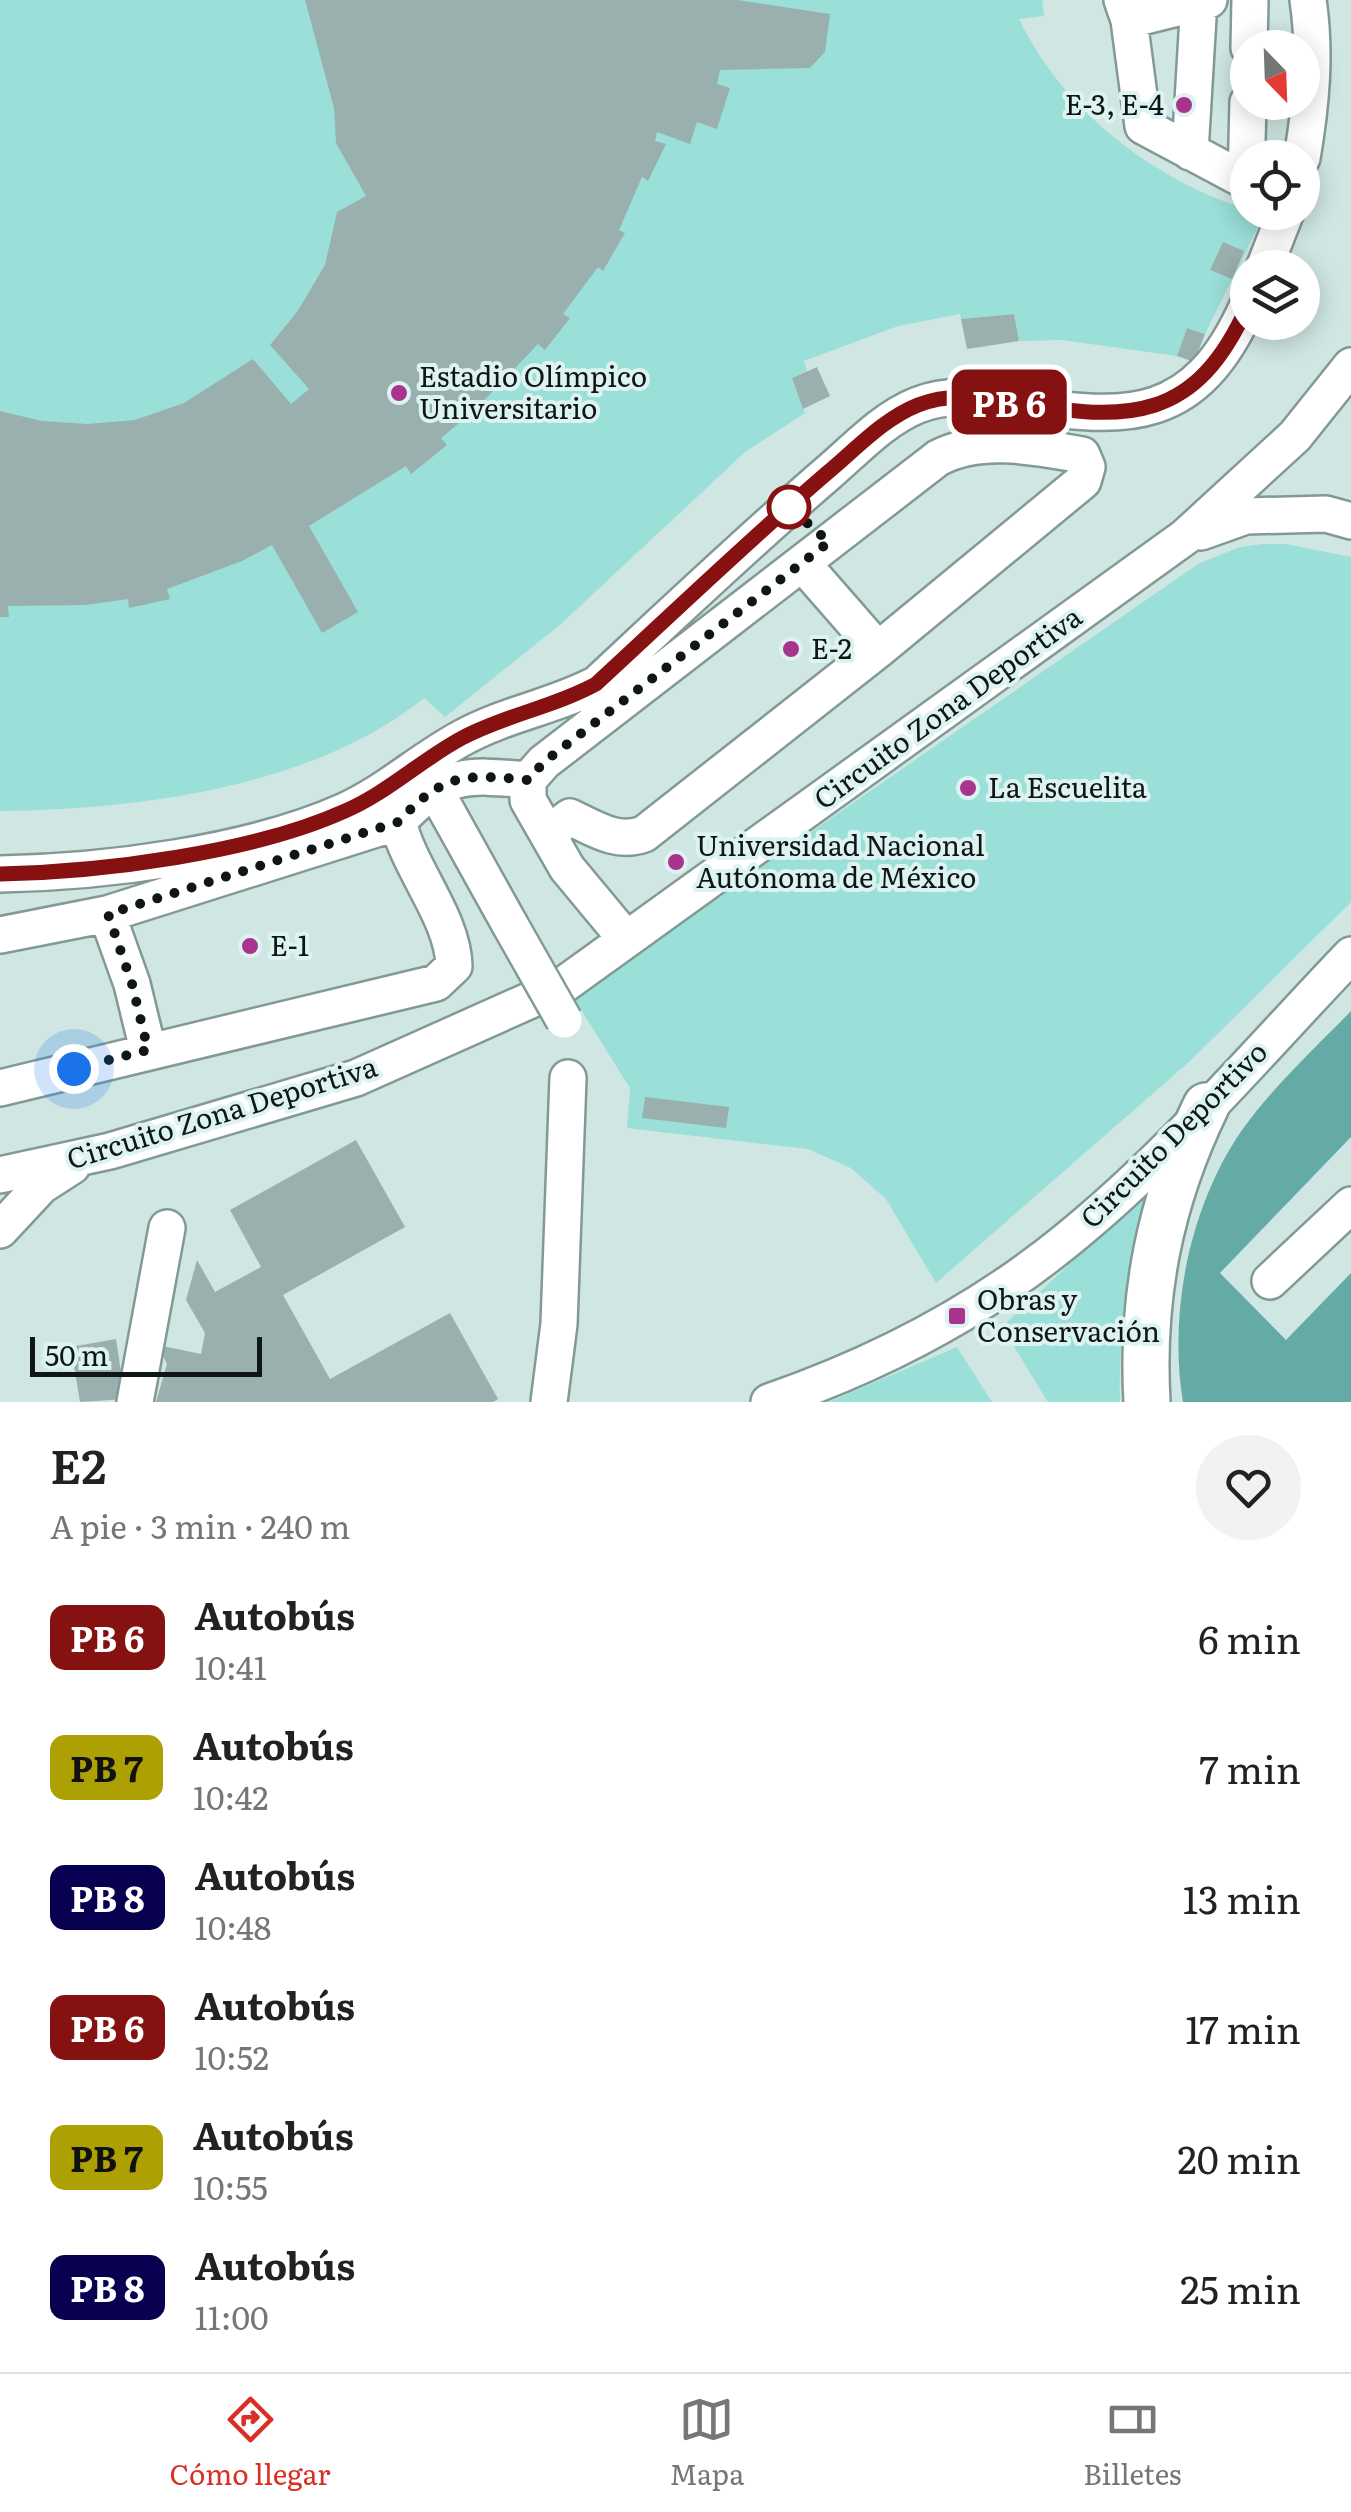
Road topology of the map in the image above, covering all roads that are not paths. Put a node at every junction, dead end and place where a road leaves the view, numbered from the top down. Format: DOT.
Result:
graph roads {
  1 [pos="1250,0"];
  2 [pos="1308,0"];
  3 [pos="1203,1"];
  4 [pos="1125,10"];
  5 [pos="1249,30"];
  6 [pos="1248,120"];
  7 [pos="1305,140"];
  8 [pos="1190,152"];
  9 [pos="1230,336"];
  10 [pos="1351,366"];
  11 [pos="1351,521"];
  12 [pos="1185,537"];
  13 [pos="802,562"];
  14 [pos="878,650"];
  15 [pos="528,780"];
  16 [pos="435,790"];
  17 [pos="398,822"];
  18 [pos="548,833"];
  19 [pos="0,874"];
  20 [pos="108,914"];
  21 [pos="0,935"];
  22 [pos="626,939"];
  23 [pos="1351,956"];
  24 [pos="564,1020"];
  25 [pos="148,1050"];
  26 [pos="568,1078"];
  27 [pos="0,1088"];
  28 [pos="1206,1106"];
  29 [pos="110,1150"];
  30 [pos="0,1175"];
  31 [pos="1351,1205"];
  32 [pos="167,1228"];
  33 [pos="0,1230"];
  34 [pos="1270,1281"];
  35 [pos="135,1402"];
  36 [pos="549,1402"];
  37 [pos="769,1402"];
  38 [pos="1146,1402"];
  1 -- 5 [label="street"];
  2 -- 7 [label="street"];
  3 -- 4 [label="street"];
  3 -- 8 [label="street"];
  4 -- 8 [label="street"];
  6 -- 8 [label="street"];
  9 -- 19 [label="street"];
  10 -- 12 [label="street, Circuito Zona Deportiva"];
  11 -- 12 [label="street"];
  12 -- 22 [label="street, Circuito Zona Deportiva"];
  13 -- 14 [label="street"];
  13 -- 14 [label="street"];
  13 -- 15 [label="street"];
  14 -- 18 [label="street"];
  15 -- 16 [label="street"];
  15 -- 18 [label="street"];
  16 -- 17 [label="street"];
  16 -- 24 [label="street, bridge"];
  17 -- 20 [label="street"];
  17 -- 25 [label="street"];
  18 -- 22 [label="street"];
  20 -- 21 [label="street"];
  20 -- 25 [label="street"];
  22 -- 29 [label="street, Circuito Zona Deportiva"];
  23 -- 28 [label="street, Circuito Deportivo"];
  25 -- 27 [label="street"];
  26 -- 36 [label="street"];
  28 -- 37 [label="street, Circuito Deportivo"];
  28 -- 38 [label="main road"];
  29 -- 30 [label="street, Circuito Zona Deportiva"];
  29 -- 33 [label="street"];
  31 -- 34 [label="street"];
  32 -- 35 [label="street"];
}
